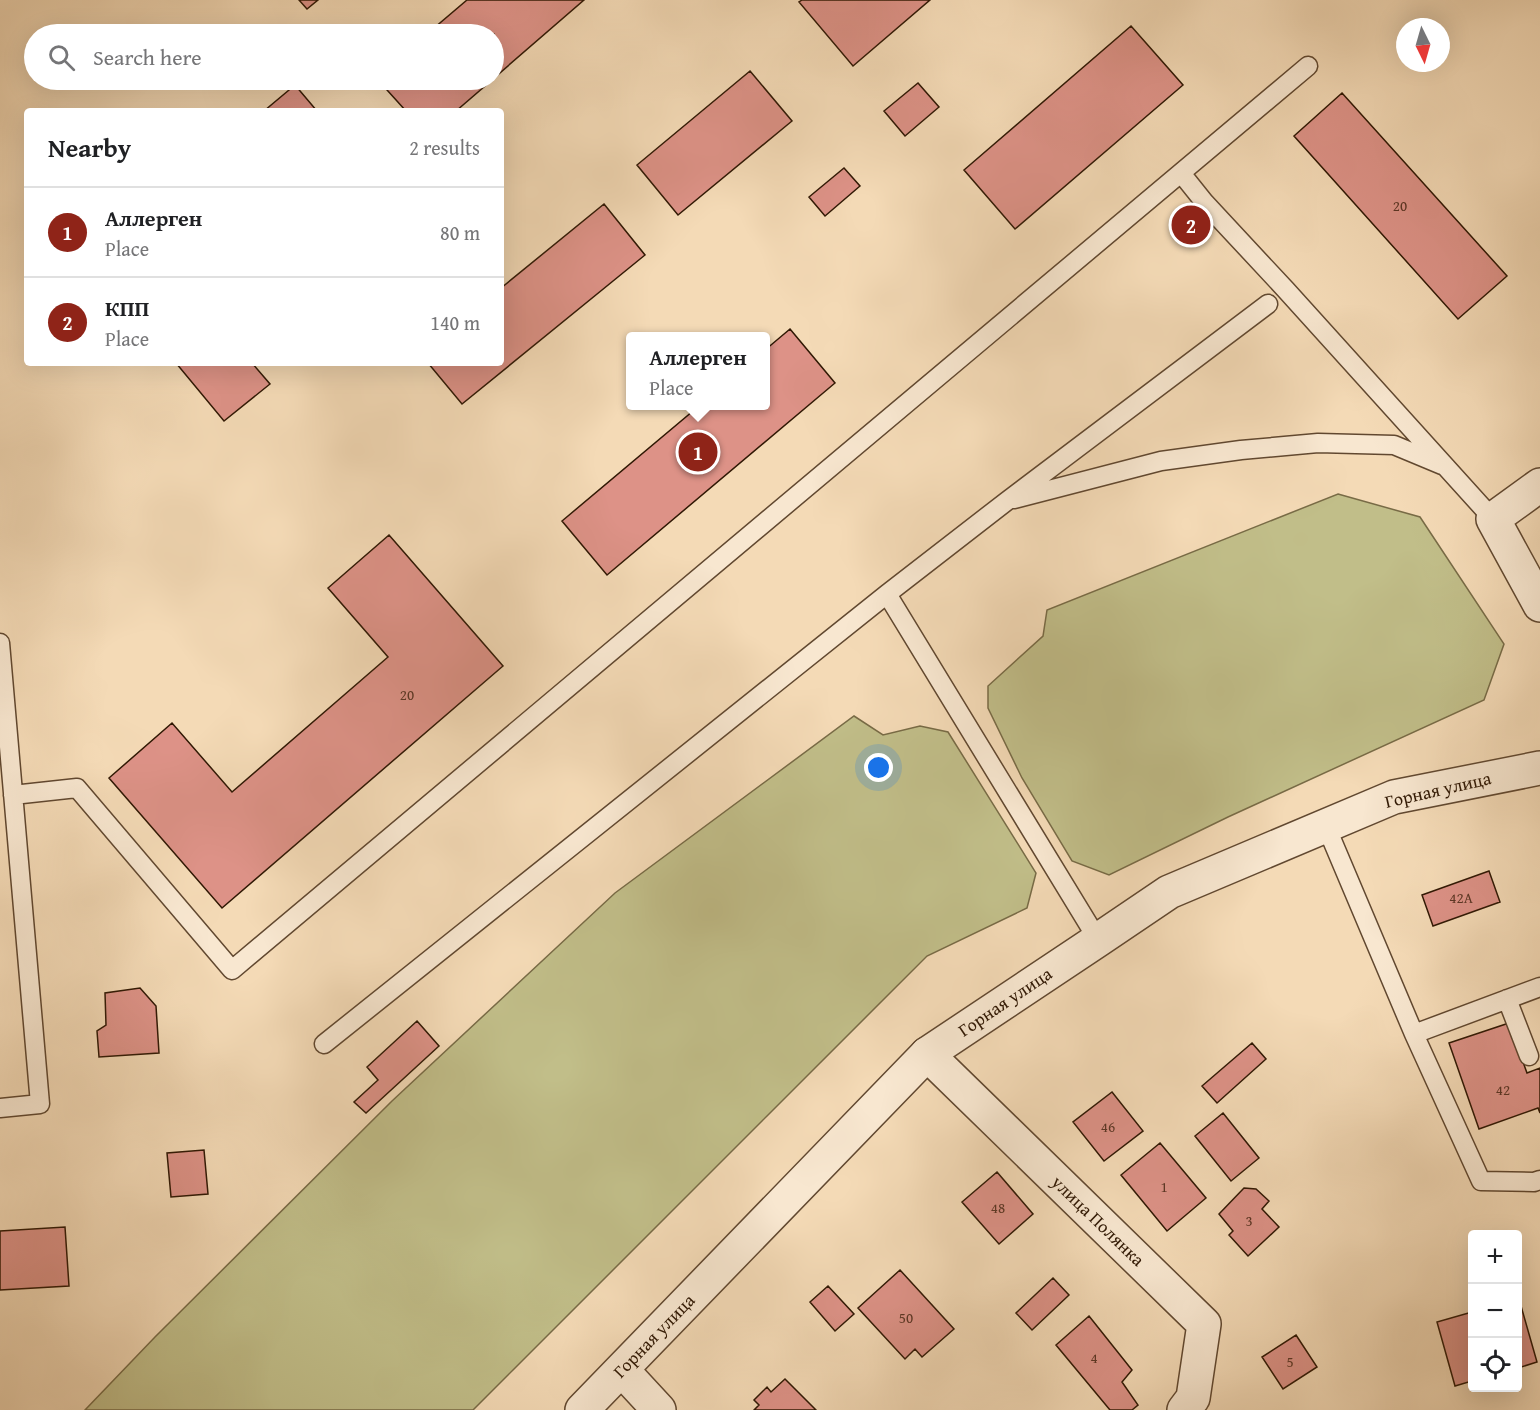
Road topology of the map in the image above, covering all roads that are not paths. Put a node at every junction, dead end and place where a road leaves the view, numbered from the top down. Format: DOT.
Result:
graph roads {
  1 [pos="1308,66"];
  2 [pos="1181,173"];
  3 [pos="1268,304"];
  4 [pos="1445,466"];
  5 [pos="1540,485"];
  6 [pos="1007,501"];
  7 [pos="1493,519"];
  8 [pos="887,594"];
  9 [pos="1540,605"];
  10 [pos="0,643"];
  11 [pos="1540,768"];
  12 [pos="13,795"];
  13 [pos="1326,826"];
  14 [pos="1098,940"];
  15 [pos="1540,987"];
  16 [pos="1508,999"];
  17 [pos="1414,1034"];
  18 [pos="324,1044"];
  19 [pos="927,1054"];
  20 [pos="1529,1056"];
  21 [pos="0,1108"];
  22 [pos="1540,1180"];
  23 [pos="622,1370"];
  24 [pos="582,1410"];
  25 [pos="659,1410"];
  26 [pos="1184,1410"];
  1 -- 2 [label="lane"];
  2 -- 4 [label="lane"];
  2 -- 12 [label="lane"];
  3 -- 6 [label="lane"];
  4 -- 6 [label="lane"];
  4 -- 7 [label="lane"];
  5 -- 7 [label="street"];
  6 -- 8 [label="lane"];
  7 -- 9 [label="street"];
  8 -- 14 [label="lane"];
  8 -- 18 [label="lane"];
  10 -- 12 [label="lane"];
  11 -- 13 [label="street, Горная улица"];
  12 -- 21 [label="lane"];
  13 -- 14 [label="street, Горная улица"];
  13 -- 17 [label="lane"];
  14 -- 19 [label="street, Горная улица"];
  15 -- 16 [label="lane"];
  16 -- 17 [label="lane"];
  16 -- 20 [label="lane"];
  17 -- 22 [label="lane"];
  19 -- 23 [label="street, Горная улица"];
  19 -- 26 [label="street, улица Полянка"];
  23 -- 24 [label="street, Горная улица"];
  23 -- 25 [label="street"];
}
